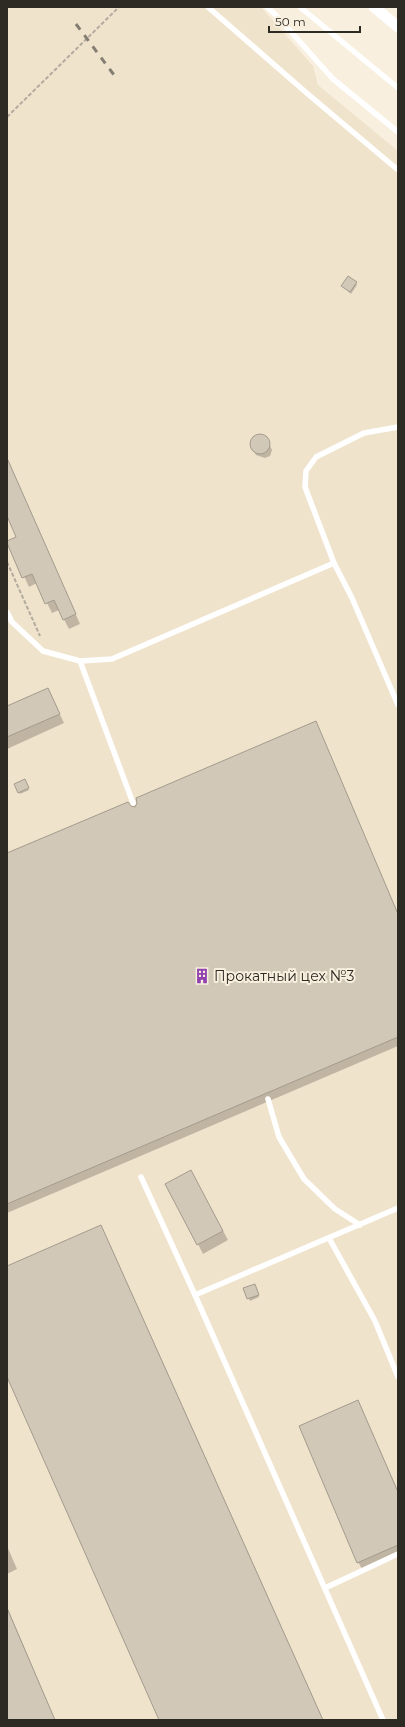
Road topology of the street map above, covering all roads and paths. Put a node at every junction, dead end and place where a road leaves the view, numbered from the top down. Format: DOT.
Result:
graph roads {
  1 [pos="118,7"];
  2 [pos="208,7"];
  3 [pos="267,7"];
  4 [pos="300,7"];
  5 [pos="374,7"];
  6 [pos="398,27"];
  7 [pos="398,88"];
  8 [pos="7,117"];
  9 [pos="398,132"];
  10 [pos="398,170"];
  11 [pos="398,427"];
  12 [pos="7,562"];
  13 [pos="334,563"];
  14 [pos="7,612"];
  15 [pos="48,652"];
  16 [pos="80,661"];
  17 [pos="398,705"];
  18 [pos="133,803"];
  19 [pos="268,1099"];
  20 [pos="141,1177"];
  21 [pos="398,1208"];
  22 [pos="360,1225"];
  23 [pos="329,1238"];
  24 [pos="195,1295"];
  25 [pos="398,1377"];
  26 [pos="398,1554"];
  27 [pos="325,1588"];
  28 [pos="383,1720"];
  1 -- 8 [label="path"];
  2 -- 10 [label="lane"];
  3 -- 9 [label="lane"];
  4 -- 7 [label="lane"];
  5 -- 6 [label="street"];
  11 -- 13 [label="lane"];
  12 -- 15 [label="path"];
  13 -- 16 [label="lane"];
  13 -- 17 [label="lane"];
  14 -- 15 [label="lane"];
  15 -- 16 [label="lane"];
  16 -- 18 [label="lane"];
  19 -- 22 [label="lane"];
  20 -- 24 [label="lane"];
  21 -- 22 [label="lane"];
  22 -- 23 [label="lane"];
  23 -- 24 [label="lane"];
  23 -- 25 [label="lane"];
  24 -- 27 [label="lane"];
  26 -- 27 [label="lane"];
  27 -- 28 [label="lane"];
}
